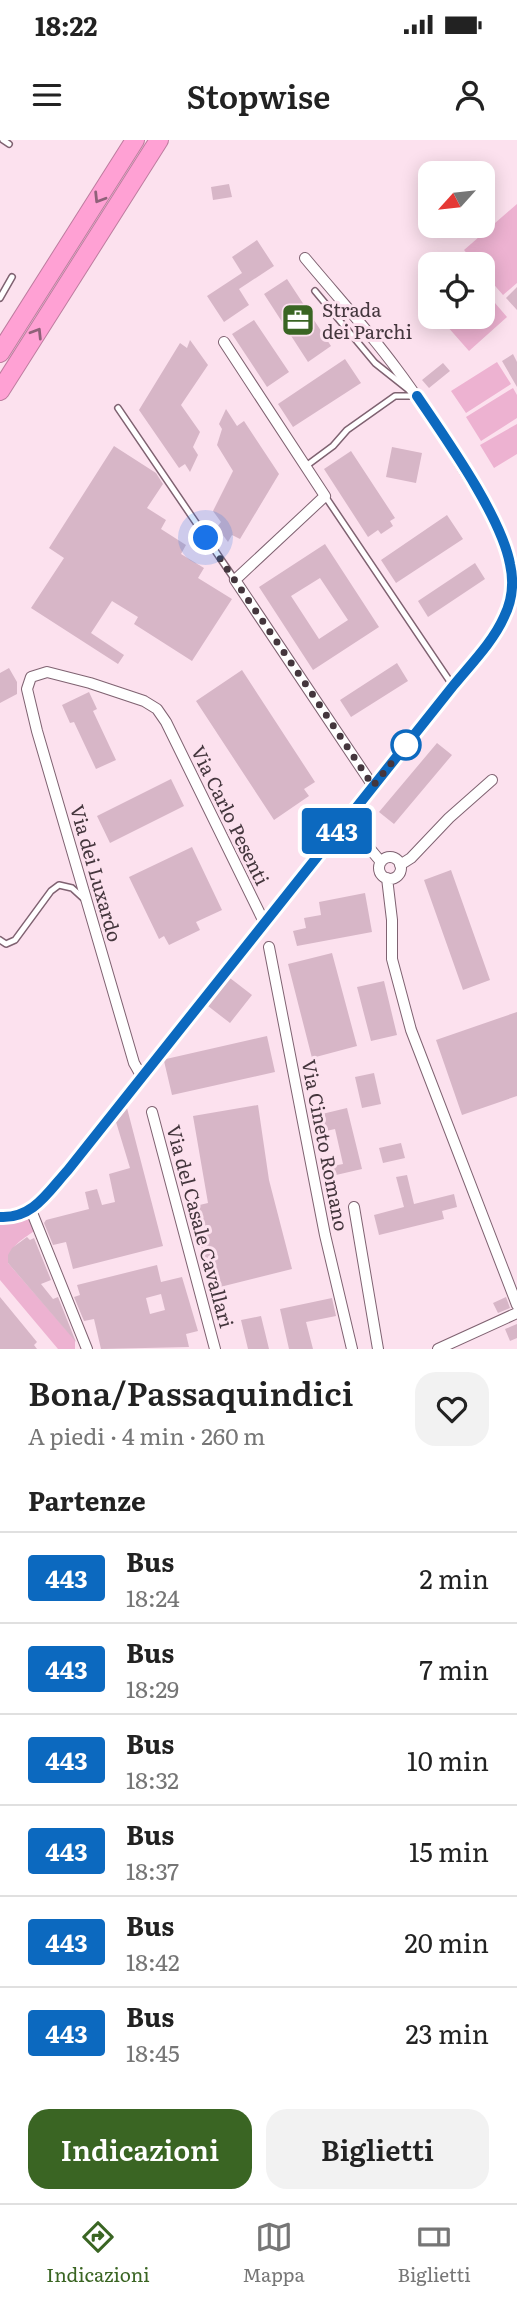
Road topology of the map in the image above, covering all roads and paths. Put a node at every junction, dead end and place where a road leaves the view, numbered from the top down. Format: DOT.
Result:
graph roads {
  1 [pos="135,140"];
  2 [pos="159,140"];
  3 [pos="305,258"];
  4 [pos="12,277"];
  5 [pos="315,290"];
  6 [pos="0,298"];
  7 [pos="224,342"];
  8 [pos="0,353"];
  9 [pos="0,391"];
  10 [pos="417,396"];
  11 [pos="118,408"];
  12 [pos="306,466"];
  13 [pos="326,496"];
  14 [pos="235,580"];
  15 [pos="31,677"];
  16 [pos="453,686"];
  17 [pos="492,780"];
  18 [pos="373,786"];
  19 [pos="346,820"];
  20 [pos="381,862"];
  21 [pos="400,865"];
  22 [pos="387,878"];
  23 [pos="86,900"];
  24 [pos="264,922"];
  25 [pos="0,940"];
  26 [pos="269,947"];
  27 [pos="142,1077"];
  28 [pos="152,1112"];
  29 [pos="354,1207"];
  30 [pos="31,1210"];
  31 [pos="0,1216"];
  32 [pos="517,1306"];
  33 [pos="517,1313"];
  34 [pos="87,1349"];
  35 [pos="215,1349"];
  36 [pos="352,1349"];
  37 [pos="378,1349"];
  38 [pos="438,1349"];
  1 -- 8 [label="highway, one-way"];
  9 -- 2 [label="highway, one-way"];
  3 -- 10 [label="street"];
  4 -- 6 [label="lane"];
  5 -- 10 [label="lane"];
  7 -- 12 [label="street"];
  10 -- 12 [label="lane"];
  10 -- 16 [label="street"];
  11 -- 14 [label="lane"];
  12 -- 13 [label="street"];
  13 -- 14 [label="street"];
  13 -- 16 [label="lane"];
  14 -- 18 [label="street"];
  15 -- 23 [label="street, Via dei Luxardo"];
  15 -- 24 [label="street, Via Carlo Pesenti"];
  16 -- 18 [label="street"];
  17 -- 21 [label="street"];
  18 -- 19 [label="street"];
  19 -- 20 [label="street"];
  19 -- 24 [label="street"];
  20 -- 21 [label="street"];
  20 -- 22 [label="street"];
  21 -- 22 [label="street"];
  22 -- 32 [label="street"];
  23 -- 25 [label="lane"];
  23 -- 27 [label="street, Via dei Luxardo"];
  24 -- 27 [label="street"];
  26 -- 36 [label="street, Via Cineto Romano"];
  27 -- 30 [label="street"];
  28 -- 35 [label="street, Via del Casale Cavallari"];
  29 -- 37 [label="street"];
  30 -- 31 [label="street"];
  30 -- 34 [label="street"];
  33 -- 38 [label="street"];
}
